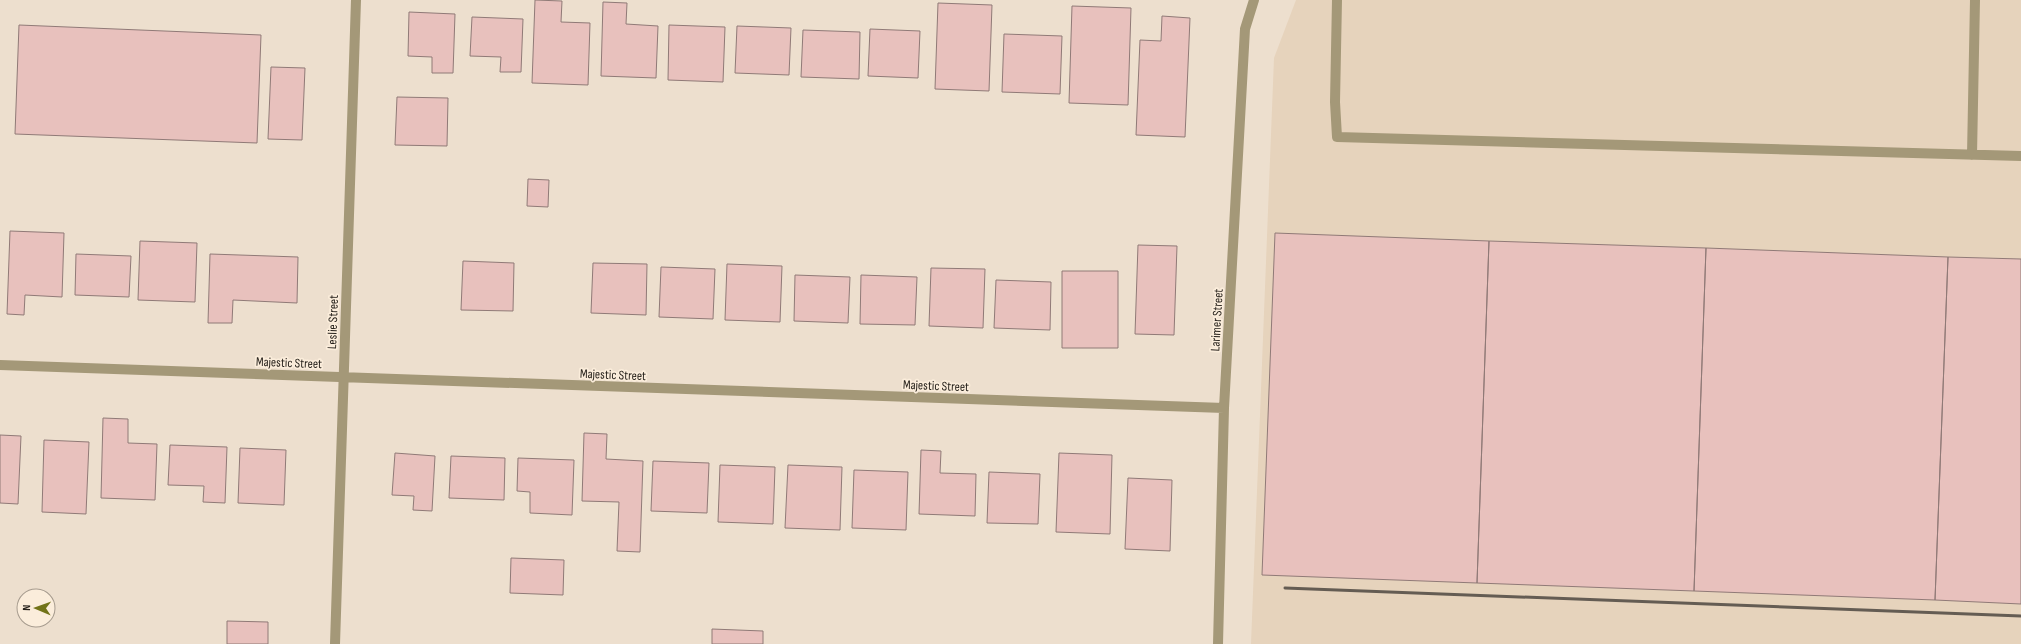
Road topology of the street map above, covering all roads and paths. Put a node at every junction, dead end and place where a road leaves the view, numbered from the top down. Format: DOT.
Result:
graph roads {
  1 [pos="356,0"];
  2 [pos="1254,0"];
  3 [pos="1337,0"];
  4 [pos="1974,0"];
  5 [pos="1972,155"];
  6 [pos="2021,156"];
  7 [pos="0,365"];
  8 [pos="343,377"];
  9 [pos="1224,408"];
  10 [pos="335,644"];
  11 [pos="1218,644"];
  1 -- 8 [label="street, Leslie Street"];
  2 -- 9 [label="street, Larimer Street"];
  3 -- 5 [label="street"];
  4 -- 5 [label="street"];
  5 -- 6 [label="street"];
  7 -- 8 [label="street, Majestic Street"];
  8 -- 9 [label="street, Majestic Street"];
  8 -- 10 [label="street, Leslie Street"];
  9 -- 11 [label="street, Larimer Street"];
}
